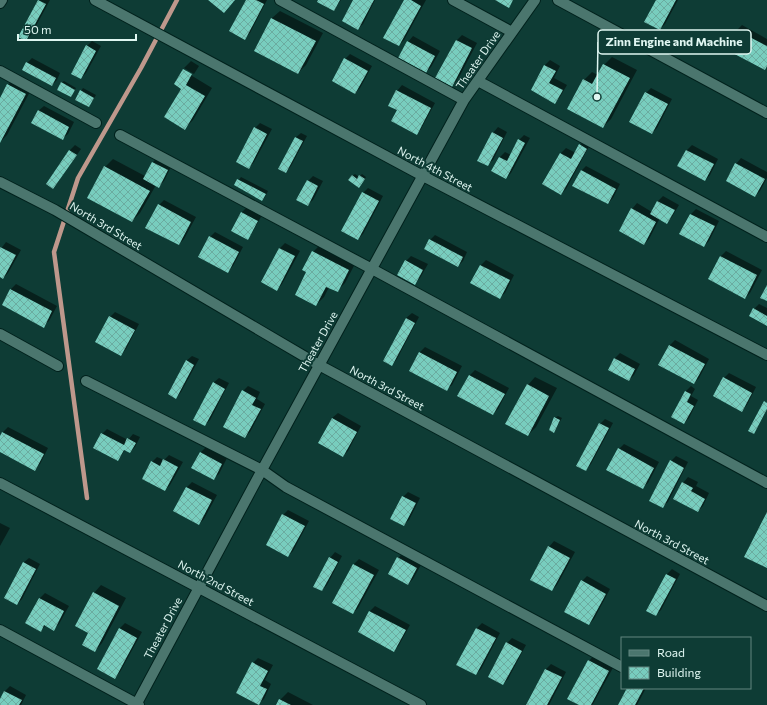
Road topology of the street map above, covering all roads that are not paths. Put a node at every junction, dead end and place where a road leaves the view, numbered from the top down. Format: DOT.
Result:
graph roads {
  1 [pos="2,0"];
  2 [pos="94,0"];
  3 [pos="280,0"];
  4 [pos="453,0"];
  5 [pos="535,0"];
  6 [pos="558,0"];
  7 [pos="0,3"];
  8 [pos="512,32"];
  9 [pos="0,71"];
  10 [pos="478,81"];
  11 [pos="464,100"];
  12 [pos="767,112"];
  13 [pos="96,123"];
  14 [pos="120,135"];
  15 [pos="423,176"];
  16 [pos="0,182"];
  17 [pos="767,237"];
  18 [pos="372,269"];
  19 [pos="0,334"];
  20 [pos="767,355"];
  21 [pos="319,365"];
  22 [pos="58,366"];
  23 [pos="86,381"];
  24 [pos="262,470"];
  25 [pos="0,483"];
  26 [pos="767,483"];
  27 [pos="198,588"];
  28 [pos="767,606"];
  29 [pos="0,630"];
  30 [pos="621,666"];
  31 [pos="137,705"];
  32 [pos="421,705"];
  1 -- 7 [label="street"];
  2 -- 15 [label="street, North 4th Street"];
  3 -- 11 [label="street"];
  4 -- 8 [label="street"];
  5 -- 8 [label="street, Theater Drive"];
  6 -- 12 [label="street"];
  8 -- 10 [label="street, Theater Drive"];
  9 -- 13 [label="street"];
  10 -- 11 [label="street, Theater Drive"];
  10 -- 17 [label="street"];
  11 -- 15 [label="street, Theater Drive"];
  14 -- 18 [label="street"];
  15 -- 18 [label="street, Theater Drive"];
  15 -- 20 [label="street, North 4th Street"];
  16 -- 21 [label="street, North 3rd Street"];
  18 -- 21 [label="street, Theater Drive"];
  18 -- 26 [label="street"];
  19 -- 22 [label="street"];
  21 -- 24 [label="street, Theater Drive"];
  21 -- 28 [label="street, North 3rd Street"];
  23 -- 24 [label="street"];
  24 -- 27 [label="street, Theater Drive"];
  24 -- 30 [label="street"];
  25 -- 27 [label="street, North 2nd Street"];
  27 -- 31 [label="street, Theater Drive"];
  27 -- 32 [label="street, North 2nd Street"];
  29 -- 31 [label="street"];
}
